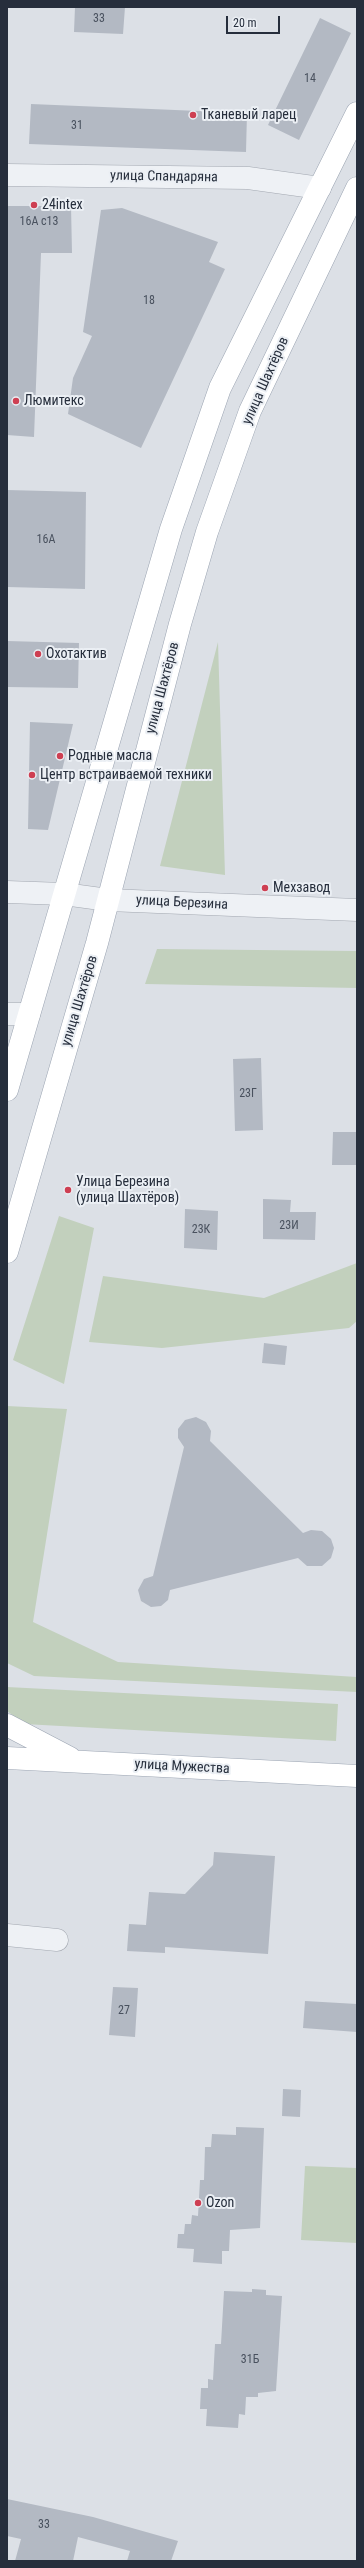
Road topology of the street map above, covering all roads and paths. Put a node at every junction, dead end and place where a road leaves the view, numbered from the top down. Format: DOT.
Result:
graph roads {
  1 [pos="357,113"];
  2 [pos="7,175"];
  3 [pos="320,188"];
  4 [pos="357,188"];
  5 [pos="7,892"];
  6 [pos="64,894"];
  7 [pos="108,900"];
  8 [pos="357,910"];
  9 [pos="7,1014"];
  10 [pos="29,1014"];
  11 [pos="7,1090"];
  12 [pos="7,1252"];
  13 [pos="7,1725"];
  14 [pos="7,1758"];
  15 [pos="77,1762"];
  16 [pos="357,1776"];
  17 [pos="7,1935"];
  18 [pos="57,1940"];
  1 -- 3 [label="main road"];
  2 -- 3 [label="street, улица Спандаряна"];
  3 -- 6 [label="main road"];
  4 -- 7 [label="main road, улица Шахтёров"];
  5 -- 6 [label="street, улица Березина"];
  6 -- 7 [label="street, улица Березина"];
  6 -- 10 [label="main road"];
  7 -- 8 [label="street, улица Березина"];
  7 -- 12 [label="main road, улица Шахтёров"];
  9 -- 10 [label="street"];
  10 -- 11 [label="main road"];
  13 -- 15 [label="main road"];
  14 -- 15 [label="main road, улица Мужества"];
  15 -- 16 [label="main road, улица Мужества"];
  17 -- 18 [label="street"];
}
